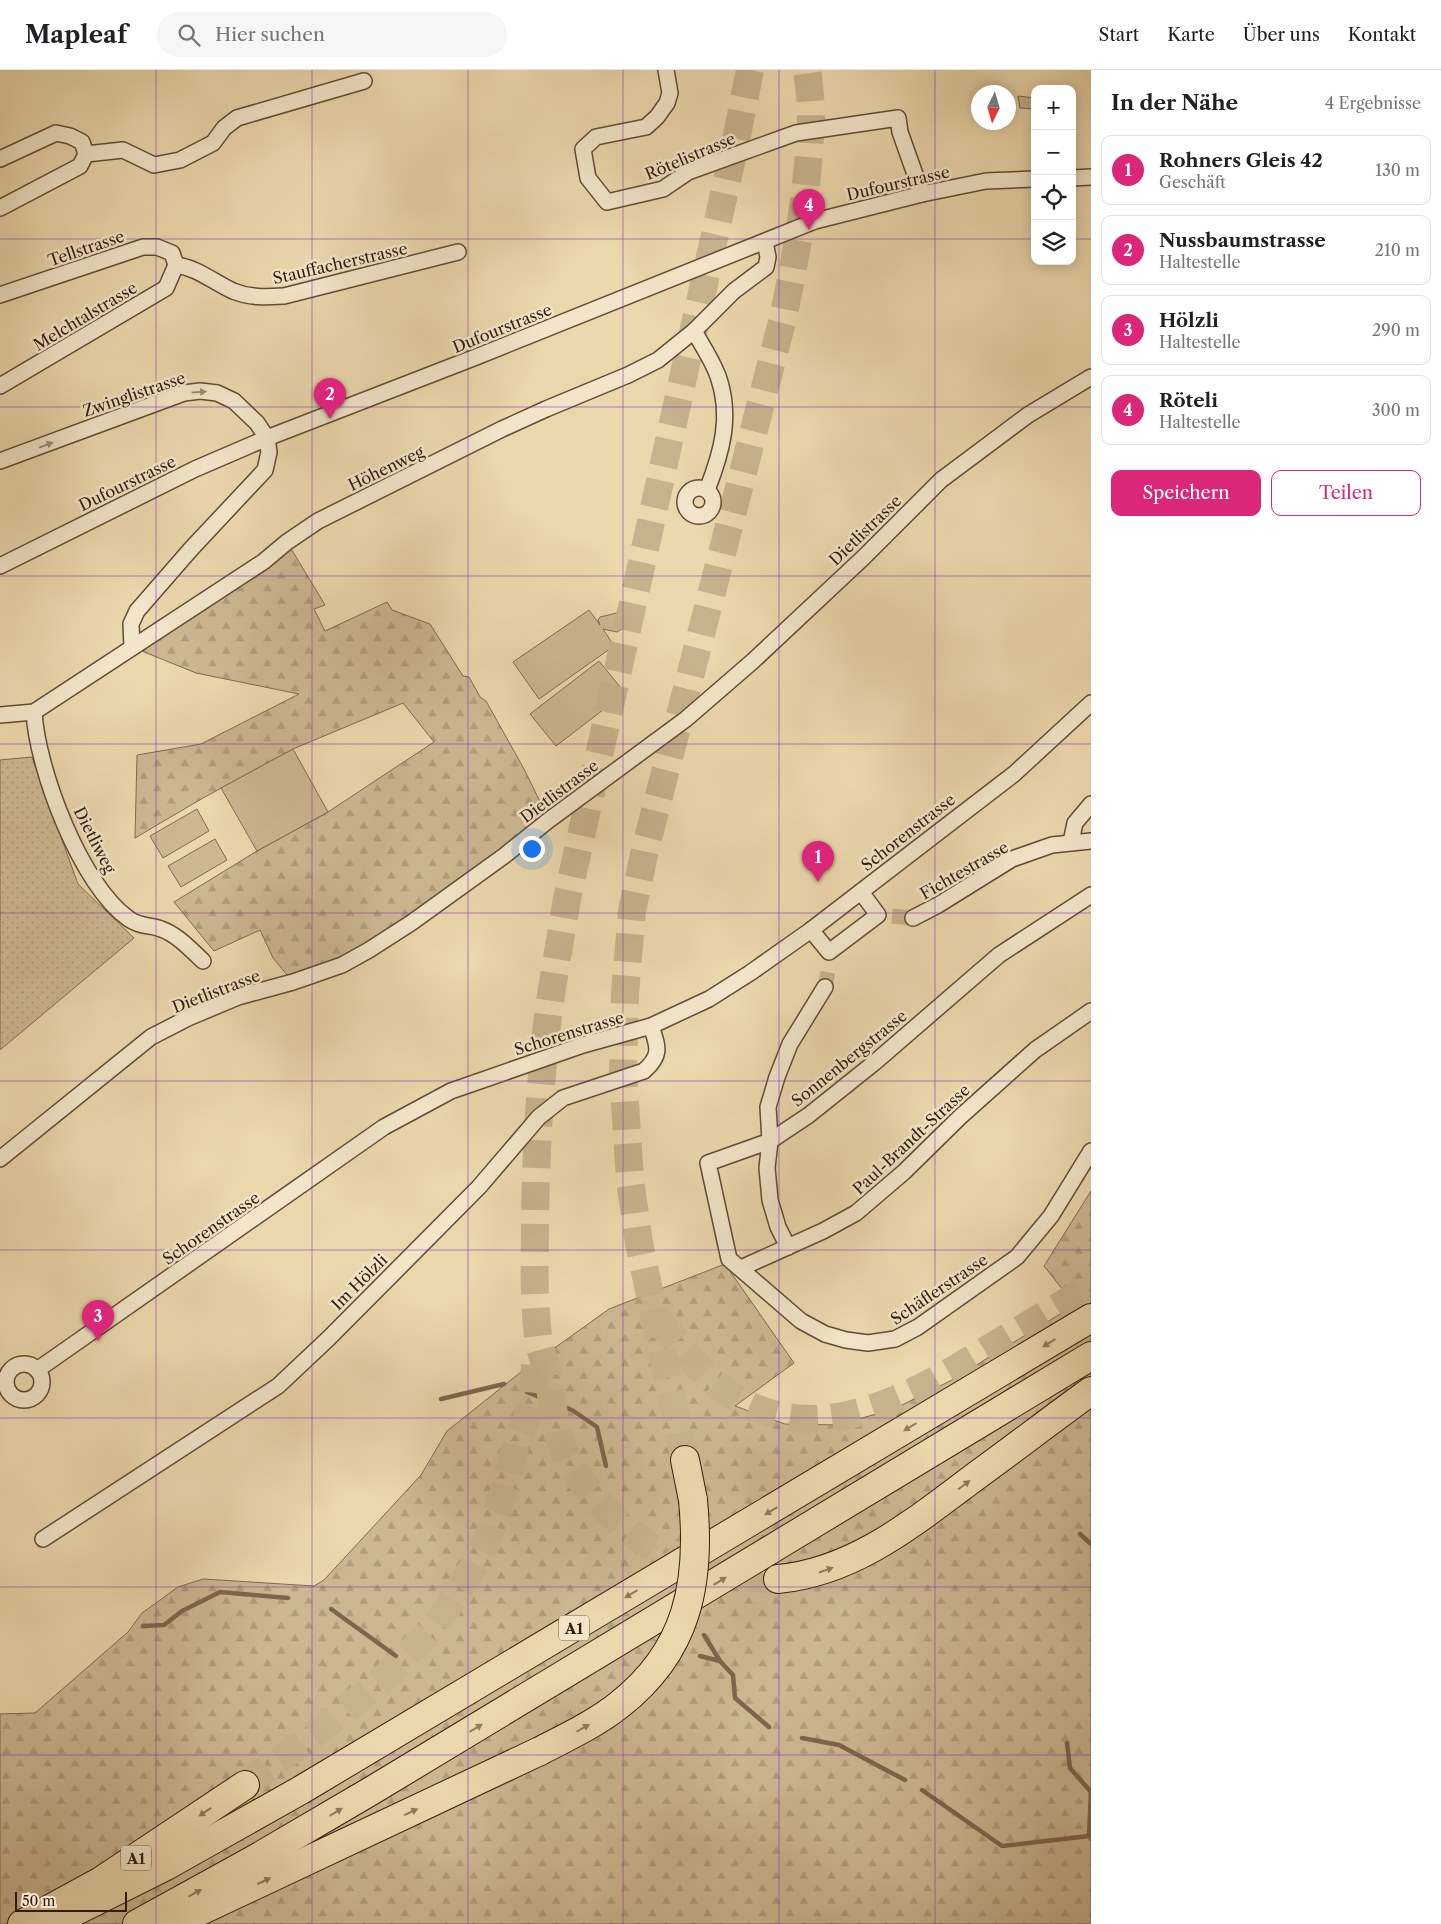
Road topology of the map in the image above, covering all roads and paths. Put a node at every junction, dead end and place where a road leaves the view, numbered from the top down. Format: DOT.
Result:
graph roads {
  1 [pos="666,70"];
  2 [pos="364,81"];
  3 [pos="86,154"];
  4 [pos="0,159"];
  5 [pos="1091,177"];
  6 [pos="1076,178"];
  7 [pos="1031,179"];
  8 [pos="922,194"];
  9 [pos="0,208"];
  10 [pos="765,242"];
  11 [pos="458,252"];
  12 [pos="176,265"];
  13 [pos="0,295"];
  14 [pos="694,331"];
  15 [pos="1091,377"];
  16 [pos="0,386"];
  17 [pos="267,438"];
  18 [pos="0,462"];
  19 [pos="707,490"];
  20 [pos="0,566"];
  21 [pos="132,647"];
  22 [pos="1091,703"];
  23 [pos="34,712"];
  24 [pos="0,715"];
  25 [pos="1091,804"];
  26 [pos="1091,841"];
  27 [pos="1071,842"];
  28 [pos="861,892"];
  29 [pos="1091,895"];
  30 [pos="913,918"];
  31 [pos="811,930"];
  32 [pos="203,962"];
  33 [pos="825,987"];
  34 [pos="1091,1011"];
  35 [pos="651,1026"];
  36 [pos="770,1141"];
  37 [pos="1091,1151"];
  38 [pos="0,1159"];
  39 [pos="788,1247"];
  40 [pos="741,1268"];
  41 [pos="1091,1318"];
  42 [pos="1091,1356"];
  43 [pos="37,1370"];
  44 [pos="1091,1391"];
  45 [pos="686,1460"];
  46 [pos="43,1539"];
  47 [pos="778,1579"];
  48 [pos="245,1785"];
  49 [pos="22,1924"];
  50 [pos="50,1924"];
  51 [pos="137,1924"];
  52 [pos="173,1924"];
  1 -- 8 [label="street, Rötelistrasse"];
  2 -- 3 [label="street"];
  3 -- 4 [label="street"];
  3 -- 9 [label="street"];
  5 -- 6 [label="street"];
  7 -- 8 [label="street, Dufourstrasse"];
  8 -- 10 [label="street, Dufourstrasse"];
  10 -- 14 [label="street, Höhenweg"];
  10 -- 17 [label="street, Dufourstrasse"];
  11 -- 12 [label="street, Stauffacherstrasse"];
  12 -- 13 [label="street, Tellstrasse"];
  12 -- 16 [label="street, Melchtalstrasse"];
  14 -- 19 [label="street"];
  14 -- 21 [label="street, Höhenweg"];
  15 -- 38 [label="street, Dietlistrasse"];
  18 -- 17 [label="street, Zwinglistrasse, one-way"];
  17 -- 20 [label="street, Dufourstrasse"];
  17 -- 21 [label="street"];
  21 -- 23 [label="street, Höhenweg"];
  22 -- 28 [label="street, Schorenstrasse"];
  23 -- 24 [label="street, Höhenweg"];
  23 -- 32 [label="street, Dietliweg"];
  25 -- 27 [label="street"];
  26 -- 27 [label="street, Fichtestrasse"];
  27 -- 30 [label="street, Fichtestrasse"];
  28 -- 31 [label="street, Schorenstrasse"];
  28 -- 31 [label="street"];
  29 -- 36 [label="street, Sonnenbergstrasse"];
  31 -- 35 [label="street, Schorenstrasse"];
  33 -- 36 [label="street"];
  34 -- 39 [label="street, Paul-Brandt-Strasse"];
  35 -- 43 [label="street, Schorenstrasse"];
  35 -- 46 [label="street, Im Hölzli"];
  36 -- 39 [label="street"];
  36 -- 40 [label="street, Sonnenbergstrasse"];
  37 -- 40 [label="street, Schäflerstrasse"];
  39 -- 40 [label="street, Paul-Brandt-Strasse"];
  41 -- 50 [label="highway, A1, one-way"];
  51 -- 42 [label="highway, A1, one-way"];
  47 -- 44 [label="highway, one-way"];
  52 -- 45 [label="highway, one-way, bridge"];
  48 -- 49 [label="highway, A1, one-way"];
}
